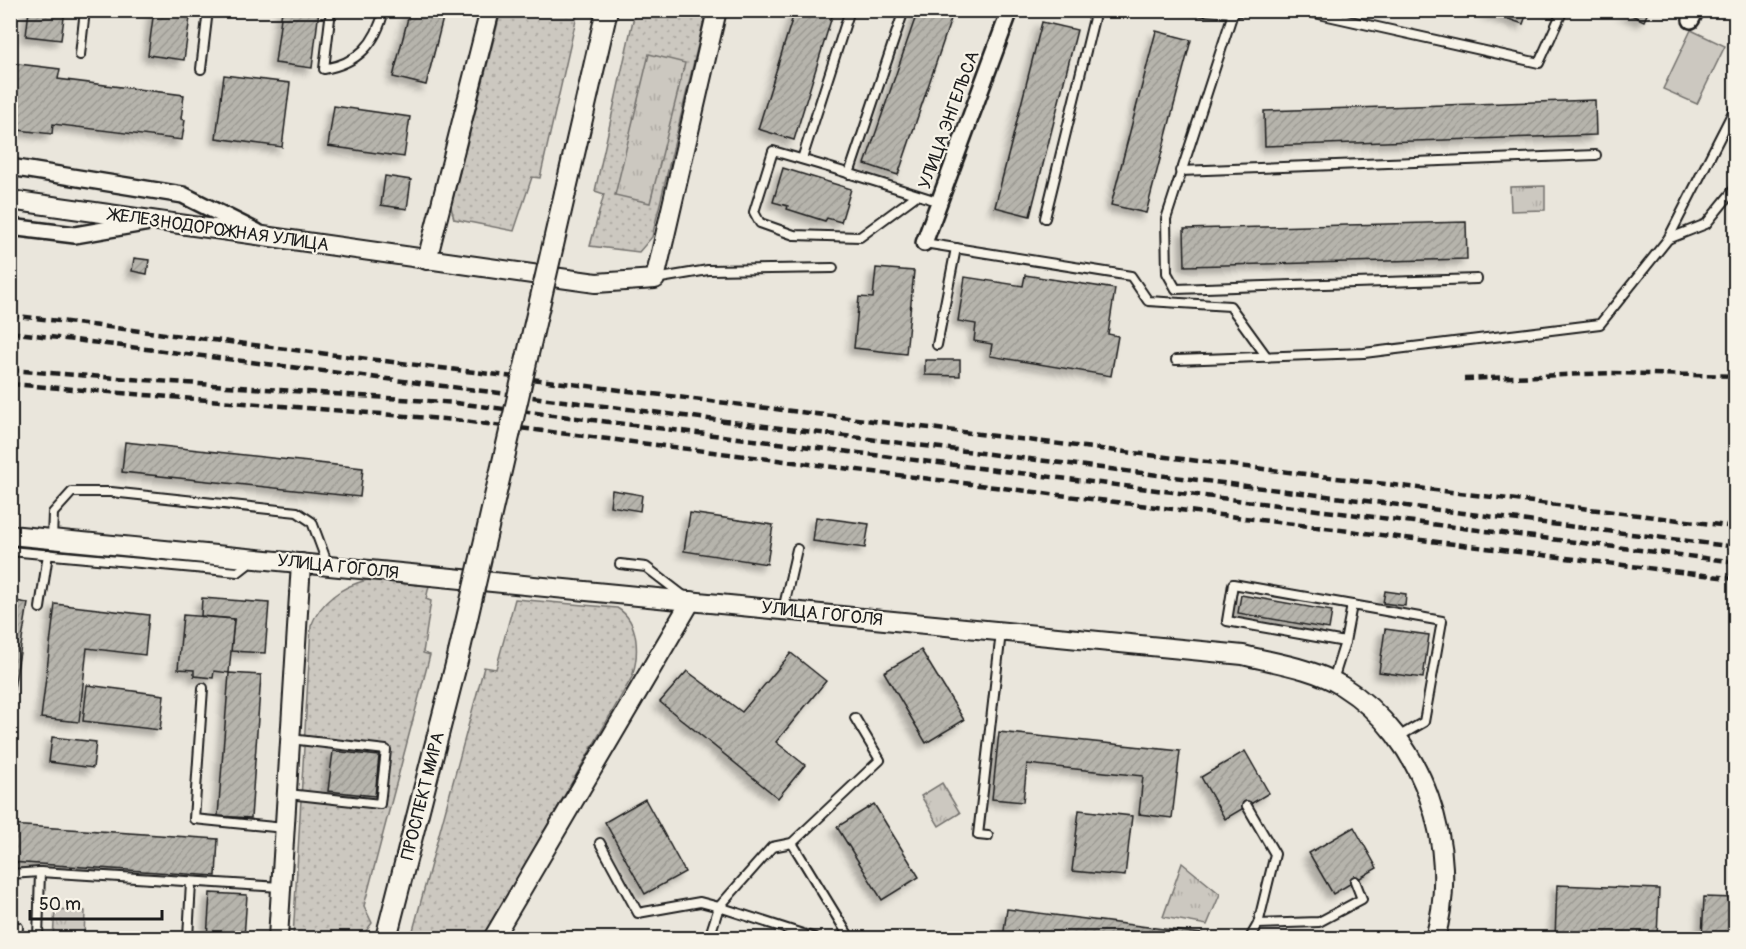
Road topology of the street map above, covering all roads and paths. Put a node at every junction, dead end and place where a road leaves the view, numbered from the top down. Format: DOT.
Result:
graph roads {
  1 [pos="85,10"];
  2 [pos="208,10"];
  3 [pos="331,10"];
  4 [pos="384,10"];
  5 [pos="490,10"];
  6 [pos="607,10"];
  7 [pos="717,10"];
  8 [pos="850,10"];
  9 [pos="904,10"];
  10 [pos="1010,10"];
  11 [pos="1096,10"];
  12 [pos="1190,10"];
  13 [pos="1243,10"];
  14 [pos="1301,10"];
  15 [pos="1563,10"];
  16 [pos="1233,12"];
  17 [pos="80,55"];
  18 [pos="201,69"];
  19 [pos="1736,106"];
  20 [pos="1596,155"];
  21 [pos="802,159"];
  22 [pos="10,168"];
  23 [pos="1180,171"];
  24 [pos="849,174"];
  25 [pos="1736,187"];
  26 [pos="917,195"];
  27 [pos="10,200"];
  28 [pos="940,202"];
  29 [pos="1045,218"];
  30 [pos="157,220"];
  31 [pos="10,227"];
  32 [pos="265,236"];
  33 [pos="1668,238"];
  34 [pos="924,243"];
  35 [pos="956,248"];
  36 [pos="428,260"];
  37 [pos="832,268"];
  38 [pos="654,279"];
  39 [pos="1477,279"];
  40 [pos="937,345"];
  41 [pos="1267,357"];
  42 [pos="1176,360"];
  43 [pos="10,535"];
  44 [pos="50,546"];
  45 [pos="797,549"];
  46 [pos="10,551"];
  47 [pos="301,563"];
  48 [pos="620,564"];
  49 [pos="329,566"];
  50 [pos="691,601"];
  51 [pos="1352,605"];
  52 [pos="40,608"];
  53 [pos="783,610"];
  54 [pos="1002,631"];
  55 [pos="1345,642"];
  56 [pos="1333,681"];
  57 [pos="203,688"];
  58 [pos="855,718"];
  59 [pos="1398,737"];
  60 [pos="289,739"];
  61 [pos="286,794"];
  62 [pos="1247,806"];
  63 [pos="284,828"];
  64 [pos="988,836"];
  65 [pos="600,843"];
  66 [pos="792,843"];
  67 [pos="40,872"];
  68 [pos="10,874"];
  69 [pos="1355,881"];
  70 [pos="191,882"];
  71 [pos="281,887"];
  72 [pos="719,907"];
  73 [pos="392,914"];
  74 [pos="1258,924"];
  75 [pos="10,927"];
  76 [pos="17,939"];
  77 [pos="38,939"];
  78 [pos="188,939"];
  79 [pos="280,939"];
  80 [pos="379,939"];
  81 [pos="388,939"];
  82 [pos="493,939"];
  83 [pos="709,939"];
  84 [pos="815,939"];
  85 [pos="850,939"];
  86 [pos="1250,939"];
  87 [pos="1435,939"];
  1 -- 17 [label="lane"];
  2 -- 18 [label="lane"];
  3 -- 4 [label="lane"];
  5 -- 36 [label="street"];
  6 -- 73 [label="main road, ПРОСПЕКТ МИРА, bridge"];
  7 -- 38 [label="street"];
  8 -- 21 [label="lane"];
  9 -- 24 [label="lane"];
  10 -- 28 [label="street, УЛИЦА ЭНГЕЛЬСА"];
  11 -- 29 [label="lane"];
  12 -- 16 [label="lane"];
  13 -- 16 [label="lane"];
  14 -- 15 [label="lane"];
  16 -- 23 [label="lane"];
  19 -- 33 [label="lane"];
  20 -- 23 [label="lane"];
  21 -- 24 [label="lane"];
  21 -- 26 [label="lane"];
  22 -- 32 [label="street"];
  23 -- 39 [label="lane"];
  24 -- 26 [label="lane"];
  25 -- 33 [label="lane"];
  26 -- 28 [label="lane"];
  27 -- 30 [label="street, ЖЕЛЕЗНОДОРОЖНАЯ УЛИЦА"];
  28 -- 34 [label="street, УЛИЦА ЭНГЕЛЬСА"];
  30 -- 31 [label="street"];
  30 -- 32 [label="street, ЖЕЛЕЗНОДОРОЖНАЯ УЛИЦА"];
  32 -- 36 [label="street, ЖЕЛЕЗНОДОРОЖНАЯ УЛИЦА"];
  33 -- 41 [label="lane"];
  34 -- 35 [label="lane"];
  35 -- 40 [label="lane"];
  35 -- 41 [label="lane"];
  36 -- 38 [label="street, ЖЕЛЕЗНОДОРОЖНАЯ УЛИЦА"];
  37 -- 38 [label="lane"];
  41 -- 42 [label="lane"];
  43 -- 44 [label="street, УЛИЦА ГОГОЛЯ"];
  44 -- 46 [label="lane"];
  44 -- 47 [label="street, УЛИЦА ГОГОЛЯ"];
  44 -- 49 [label="lane"];
  44 -- 52 [label="lane"];
  45 -- 53 [label="lane"];
  47 -- 49 [label="street, УЛИЦА ГОГОЛЯ"];
  47 -- 60 [label="street"];
  48 -- 50 [label="lane"];
  49 -- 50 [label="street, УЛИЦА ГОГОЛЯ"];
  50 -- 53 [label="street, УЛИЦА ГОГОЛЯ"];
  50 -- 82 [label="street"];
  51 -- 55 [label="lane"];
  51 -- 55 [label="lane"];
  51 -- 59 [label="lane"];
  53 -- 54 [label="street, УЛИЦА ГОГОЛЯ"];
  54 -- 56 [label="street, УЛИЦА ГОГОЛЯ"];
  54 -- 64 [label="lane"];
  55 -- 56 [label="lane"];
  56 -- 59 [label="street, УЛИЦА ГОГОЛЯ"];
  57 -- 63 [label="lane"];
  58 -- 66 [label="lane"];
  59 -- 87 [label="street, УЛИЦА ГОГОЛЯ"];
  60 -- 61 [label="street"];
  60 -- 61 [label="lane"];
  61 -- 63 [label="street"];
  62 -- 74 [label="lane"];
  63 -- 71 [label="street"];
  65 -- 72 [label="lane"];
  66 -- 72 [label="lane"];
  66 -- 85 [label="lane"];
  67 -- 68 [label="lane"];
  67 -- 70 [label="lane"];
  67 -- 77 [label="lane"];
  69 -- 74 [label="lane"];
  70 -- 71 [label="lane"];
  70 -- 78 [label="lane"];
  71 -- 79 [label="street"];
  72 -- 83 [label="lane"];
  72 -- 84 [label="lane"];
  73 -- 80 [label="street"];
  73 -- 81 [label="main road, ПРОСПЕКТ МИРА"];
  74 -- 86 [label="lane"];
  75 -- 76 [label="lane"];
}
